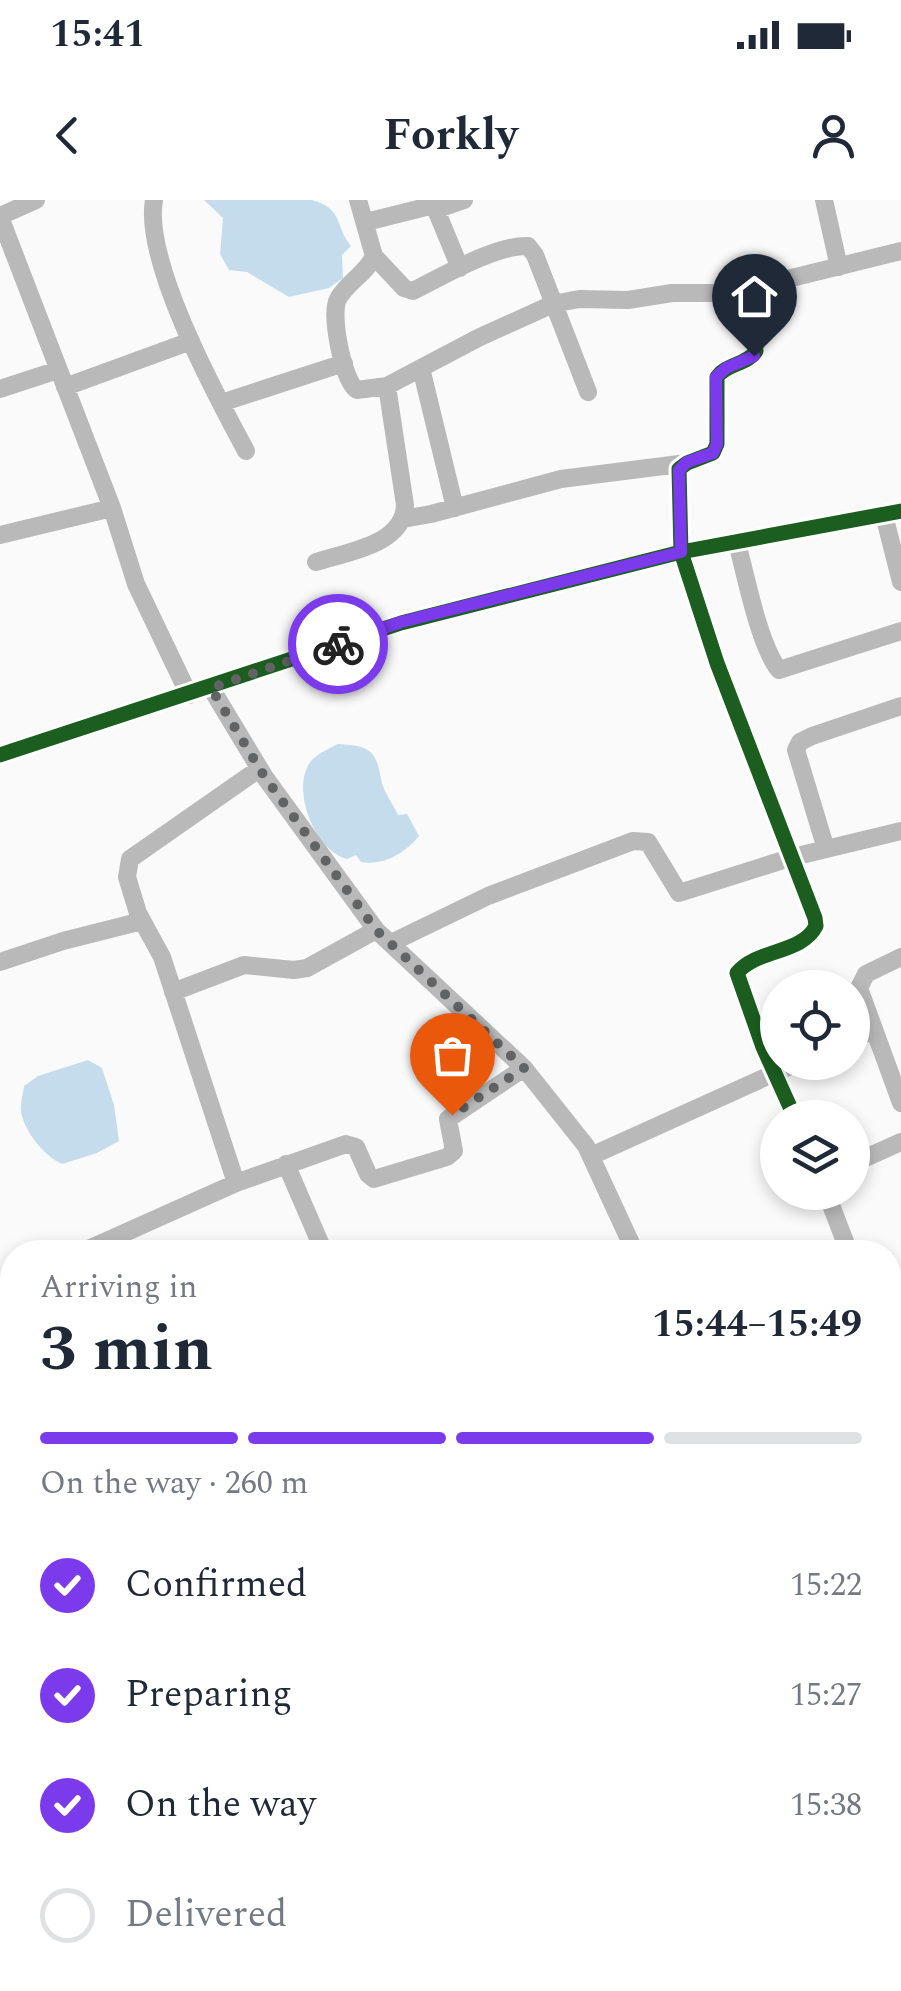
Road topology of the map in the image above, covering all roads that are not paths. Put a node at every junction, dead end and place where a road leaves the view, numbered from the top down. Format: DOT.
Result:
graph roads {
  1 [pos="36,200"];
  2 [pos="154,200"];
  3 [pos="358,200"];
  4 [pos="464,200"];
  5 [pos="824,200"];
  6 [pos="434,205"];
  7 [pos="0,216"];
  8 [pos="366,222"];
  9 [pos="901,252"];
  10 [pos="374,256"];
  11 [pos="839,267"];
  12 [pos="460,268"];
  13 [pos="750,290"];
  14 [pos="554,304"];
  15 [pos="190,342"];
  16 [pos="344,363"];
  17 [pos="421,368"];
  18 [pos="62,379"];
  19 [pos="388,386"];
  20 [pos="0,389"];
  21 [pos="588,392"];
  22 [pos="221,403"];
  23 [pos="246,451"];
  24 [pos="687,462"];
  25 [pos="112,508"];
  26 [pos="455,508"];
  27 [pos="892,513"];
  28 [pos="403,519"];
  29 [pos="0,535"];
  30 [pos="737,543"];
  31 [pos="681,552"];
  32 [pos="316,562"];
  33 [pos="901,582"];
  34 [pos="901,631"];
  35 [pos="211,688"];
  36 [pos="189,695"];
  37 [pos="901,706"];
  38 [pos="0,756"];
  39 [pos="259,769"];
  40 [pos="901,831"];
  41 [pos="826,849"];
  42 [pos="793,857"];
  43 [pos="142,922"];
  44 [pos="376,930"];
  45 [pos="391,943"];
  46 [pos="901,957"];
  47 [pos="0,962"];
  48 [pos="173,992"];
  49 [pos="872,1031"];
  50 [pos="760,1034"];
  51 [pos="524,1068"];
  52 [pos="760,1080"];
  53 [pos="899,1092"];
  54 [pos="901,1142"];
  55 [pos="590,1156"];
  56 [pos="870,1156"];
  57 [pos="286,1164"];
  58 [pos="236,1183"];
  59 [pos="832,1210"];
  60 [pos="109,1240"];
  61 [pos="319,1240"];
  62 [pos="629,1240"];
  63 [pos="841,1240"];
  1 -- 7 [label="street"];
  2 -- 15 [label="street"];
  3 -- 8 [label="street"];
  4 -- 6 [label="street"];
  5 -- 11 [label="street"];
  6 -- 8 [label="street"];
  6 -- 12 [label="street"];
  7 -- 18 [label="street"];
  8 -- 10 [label="street"];
  9 -- 11 [label="street"];
  10 -- 12 [label="street"];
  10 -- 16 [label="street"];
  11 -- 13 [label="street"];
  12 -- 14 [label="street"];
  13 -- 14 [label="street"];
  13 -- 24 [label="street"];
  14 -- 17 [label="street"];
  14 -- 21 [label="street"];
  15 -- 18 [label="street"];
  15 -- 22 [label="street"];
  16 -- 19 [label="street"];
  16 -- 22 [label="street"];
  17 -- 19 [label="street"];
  17 -- 26 [label="street"];
  18 -- 20 [label="street"];
  18 -- 25 [label="street"];
  19 -- 28 [label="street"];
  22 -- 23 [label="street"];
  24 -- 26 [label="street"];
  24 -- 31 [label="street"];
  25 -- 29 [label="street"];
  25 -- 36 [label="street"];
  26 -- 28 [label="street"];
  27 -- 30 [label="street"];
  27 -- 33 [label="street"];
  28 -- 32 [label="street"];
  30 -- 31 [label="street"];
  30 -- 34 [label="street"];
  31 -- 35 [label="street"];
  31 -- 42 [label="street"];
  35 -- 36 [label="street"];
  35 -- 39 [label="street"];
  36 -- 38 [label="street"];
  37 -- 41 [label="street"];
  39 -- 43 [label="street"];
  39 -- 44 [label="street"];
  40 -- 41 [label="street"];
  41 -- 42 [label="street"];
  42 -- 45 [label="street"];
  42 -- 50 [label="street"];
  43 -- 47 [label="street"];
  43 -- 48 [label="street"];
  44 -- 45 [label="street"];
  44 -- 48 [label="street"];
  45 -- 51 [label="street"];
  46 -- 49 [label="street"];
  48 -- 58 [label="street"];
  49 -- 53 [label="street"];
  51 -- 55 [label="street"];
  51 -- 57 [label="street"];
  52 -- 55 [label="street"];
  54 -- 56 [label="street"];
  55 -- 62 [label="street"];
  57 -- 58 [label="street"];
  57 -- 61 [label="street"];
  58 -- 60 [label="street"];
  59 -- 63 [label="street"];
}
